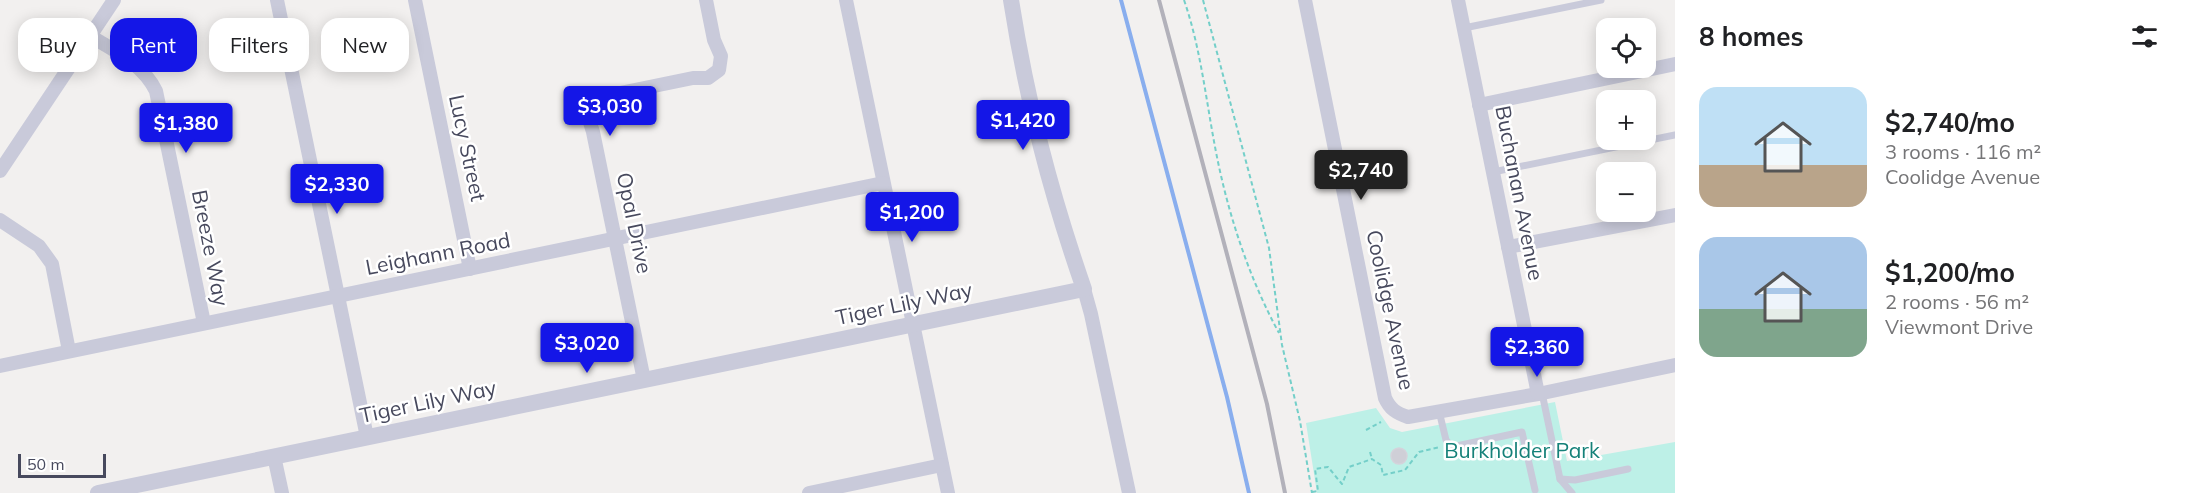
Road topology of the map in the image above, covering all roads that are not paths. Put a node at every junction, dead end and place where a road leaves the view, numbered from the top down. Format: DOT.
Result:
graph roads {
  1 [pos="114,0"];
  2 [pos="277,0"];
  3 [pos="415,0"];
  4 [pos="706,0"];
  5 [pos="846,0"];
  6 [pos="1011,0"];
  7 [pos="1305,0"];
  8 [pos="1458,0"];
  9 [pos="1601,0"];
  10 [pos="98,24"];
  11 [pos="1464,28"];
  12 [pos="98,41"];
  13 [pos="1675,64"];
  14 [pos="66,72"];
  15 [pos="1479,105"];
  16 [pos="1675,135"];
  17 [pos="0,171"];
  18 [pos="1493,172"];
  19 [pos="884,183"];
  20 [pos="1675,215"];
  21 [pos="0,220"];
  22 [pos="615,239"];
  23 [pos="1508,248"];
  24 [pos="470,269"];
  25 [pos="1084,289"];
  26 [pos="337,296"];
  27 [pos="204,323"];
  28 [pos="914,325"];
  29 [pos="69,351"];
  30 [pos="1675,365"];
  31 [pos="0,366"];
  32 [pos="644,380"];
  33 [pos="1540,393"];
  34 [pos="1439,411"];
  35 [pos="367,437"];
  36 [pos="274,456"];
  37 [pos="942,465"];
  38 [pos="1628,469"];
  39 [pos="1560,478"];
  40 [pos="139,489"];
  41 [pos="1535,490"];
  42 [pos="98,493"];
  43 [pos="282,493"];
  44 [pos="809,493"];
  45 [pos="948,493"];
  46 [pos="1129,493"];
  47 [pos="1572,493"];
  1 -- 10 [label="street"];
  2 -- 26 [label="street"];
  3 -- 24 [label="street, Lucy Street"];
  4 -- 22 [label="street, Opal Drive"];
  5 -- 19 [label="street"];
  6 -- 25 [label="street"];
  7 -- 34 [label="street, Coolidge Avenue"];
  8 -- 11 [label="street, Buchanan Avenue"];
  9 -- 11 [label="lane"];
  11 -- 15 [label="street, Buchanan Avenue"];
  12 -- 27 [label="street, Breeze Way"];
  13 -- 15 [label="street"];
  14 -- 17 [label="street"];
  15 -- 18 [label="street, Buchanan Avenue"];
  16 -- 18 [label="lane"];
  18 -- 23 [label="street, Buchanan Avenue"];
  19 -- 22 [label="street, Leighann Road"];
  19 -- 28 [label="street"];
  20 -- 23 [label="street"];
  21 -- 29 [label="street"];
  22 -- 24 [label="street, Leighann Road"];
  22 -- 32 [label="street, Opal Drive"];
  23 -- 33 [label="street, Buchanan Avenue"];
  24 -- 26 [label="street, Leighann Road"];
  25 -- 28 [label="street, Tiger Lily Way"];
  25 -- 46 [label="street"];
  26 -- 27 [label="street, Leighann Road"];
  26 -- 35 [label="street"];
  27 -- 29 [label="street, Leighann Road"];
  28 -- 32 [label="street, Tiger Lily Way"];
  28 -- 37 [label="street"];
  29 -- 31 [label="street, Leighann Road"];
  30 -- 33 [label="street"];
  32 -- 35 [label="street, Tiger Lily Way"];
  33 -- 34 [label="street"];
  33 -- 39 [label="lane"];
  34 -- 41 [label="lane"];
  35 -- 36 [label="street, Tiger Lily Way"];
  36 -- 40 [label="street, Tiger Lily Way"];
  36 -- 43 [label="street"];
  37 -- 44 [label="street"];
  37 -- 45 [label="street"];
  38 -- 39 [label="lane"];
  39 -- 47 [label="lane"];
  40 -- 42 [label="street, Tiger Lily Way"];
}
